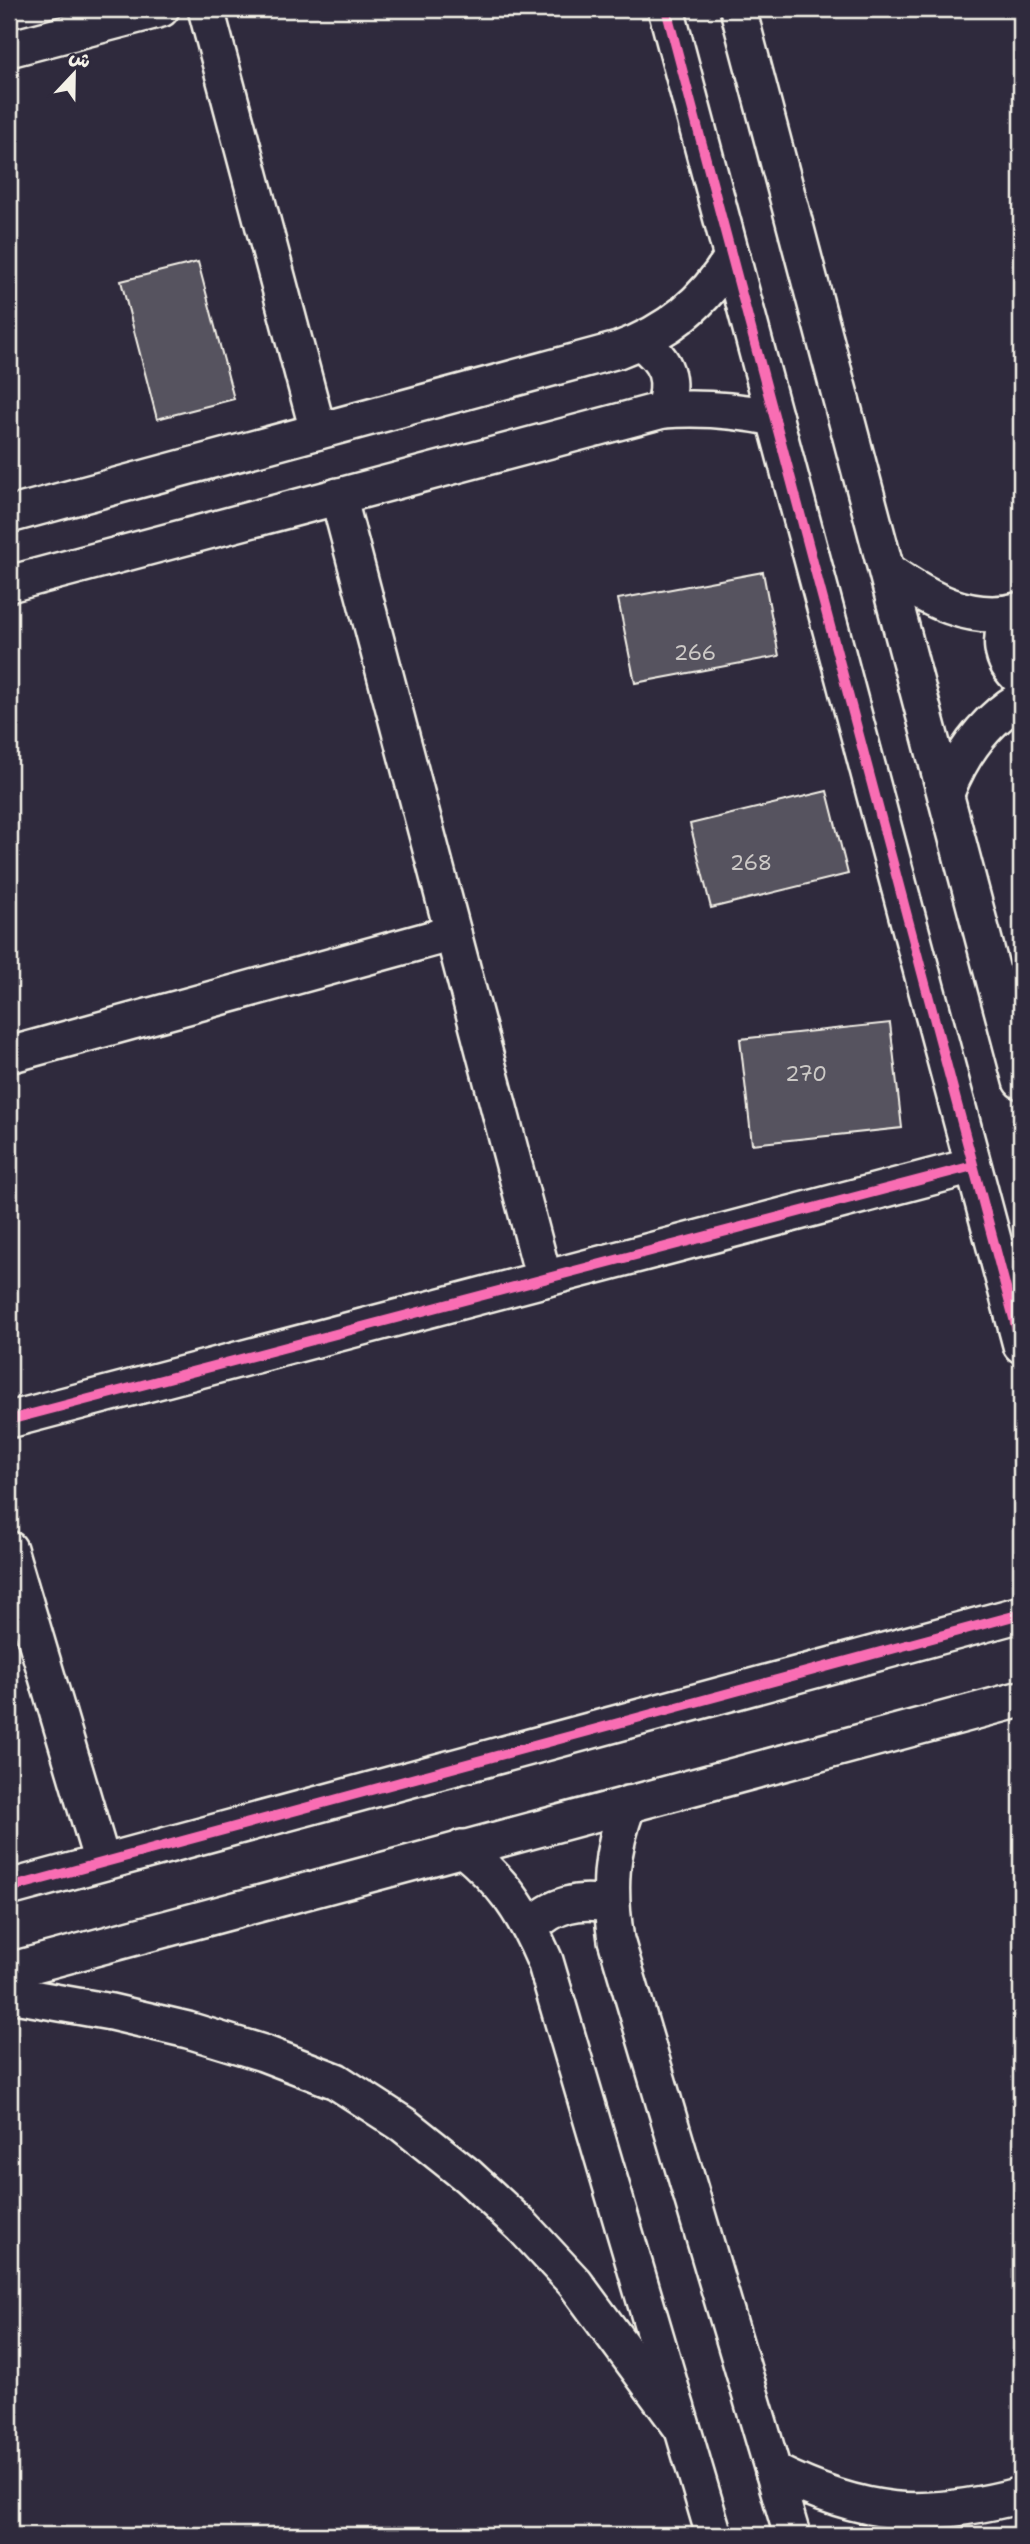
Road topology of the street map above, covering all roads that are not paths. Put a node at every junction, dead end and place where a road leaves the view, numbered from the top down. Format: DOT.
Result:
graph roads {
  1 [pos="161,9"];
  2 [pos="206,9"];
  3 [pos="666,9"];
  4 [pos="738,9"];
  5 [pos="9,49"];
  6 [pos="732,257"];
  7 [pos="641,342"];
  8 [pos="663,410"];
  9 [pos="775,418"];
  10 [pos="318,431"];
  11 [pos="338,496"];
  12 [pos="9,515"];
  13 [pos="888,571"];
  14 [pos="9,584"];
  15 [pos="1016,612"];
  16 [pos="1021,680"];
  17 [pos="1021,699"];
  18 [pos="946,793"];
  19 [pos="453,933"];
  20 [pos="9,1055"];
  21 [pos="1021,1081"];
  22 [pos="973,1166"];
  23 [pos="544,1279"];
  24 [pos="1021,1345"];
  25 [pos="9,1420"];
  26 [pos="9,1549"];
  27 [pos="1021,1614"];
  28 [pos="1021,1699"];
  29 [pos="628,1804"];
  30 [pos="462,1848"];
  31 [pos="102,1863"];
  32 [pos="9,1888"];
  33 [pos="611,1905"];
  34 [pos="531,1927"];
  35 [pos="9,1971"];
  36 [pos="9,1994"];
  37 [pos="682,2428"];
  38 [pos="773,2471"];
  39 [pos="1021,2495"];
  40 [pos="902,2524"];
  41 [pos="714,2535"];
  42 [pos="792,2535"];
  1 -- 5 [label="street"];
  2 -- 10 [label="street"];
  3 -- 6 [label="street"];
  4 -- 13 [label="street"];
  6 -- 7 [label="street"];
  6 -- 9 [label="street"];
  7 -- 8 [label="street"];
  7 -- 10 [label="street"];
  8 -- 9 [label="street"];
  8 -- 11 [label="street"];
  9 -- 22 [label="street"];
  10 -- 12 [label="street"];
  11 -- 14 [label="street"];
  11 -- 19 [label="street"];
  13 -- 15 [label="street"];
  13 -- 18 [label="street"];
  15 -- 16 [label="street"];
  17 -- 18 [label="street"];
  18 -- 21 [label="street"];
  19 -- 20 [label="street"];
  19 -- 23 [label="street"];
  22 -- 23 [label="street"];
  22 -- 24 [label="street"];
  23 -- 25 [label="street"];
  26 -- 31 [label="street"];
  27 -- 31 [label="street"];
  28 -- 29 [label="street"];
  29 -- 30 [label="street"];
  29 -- 33 [label="street"];
  30 -- 34 [label="street"];
  30 -- 35 [label="street"];
  31 -- 32 [label="street"];
  33 -- 34 [label="street"];
  33 -- 38 [label="street"];
  34 -- 37 [label="street"];
  36 -- 37 [label="street"];
  37 -- 41 [label="street"];
  38 -- 40 [label="street"];
  38 -- 42 [label="street"];
  39 -- 40 [label="street"];
}
